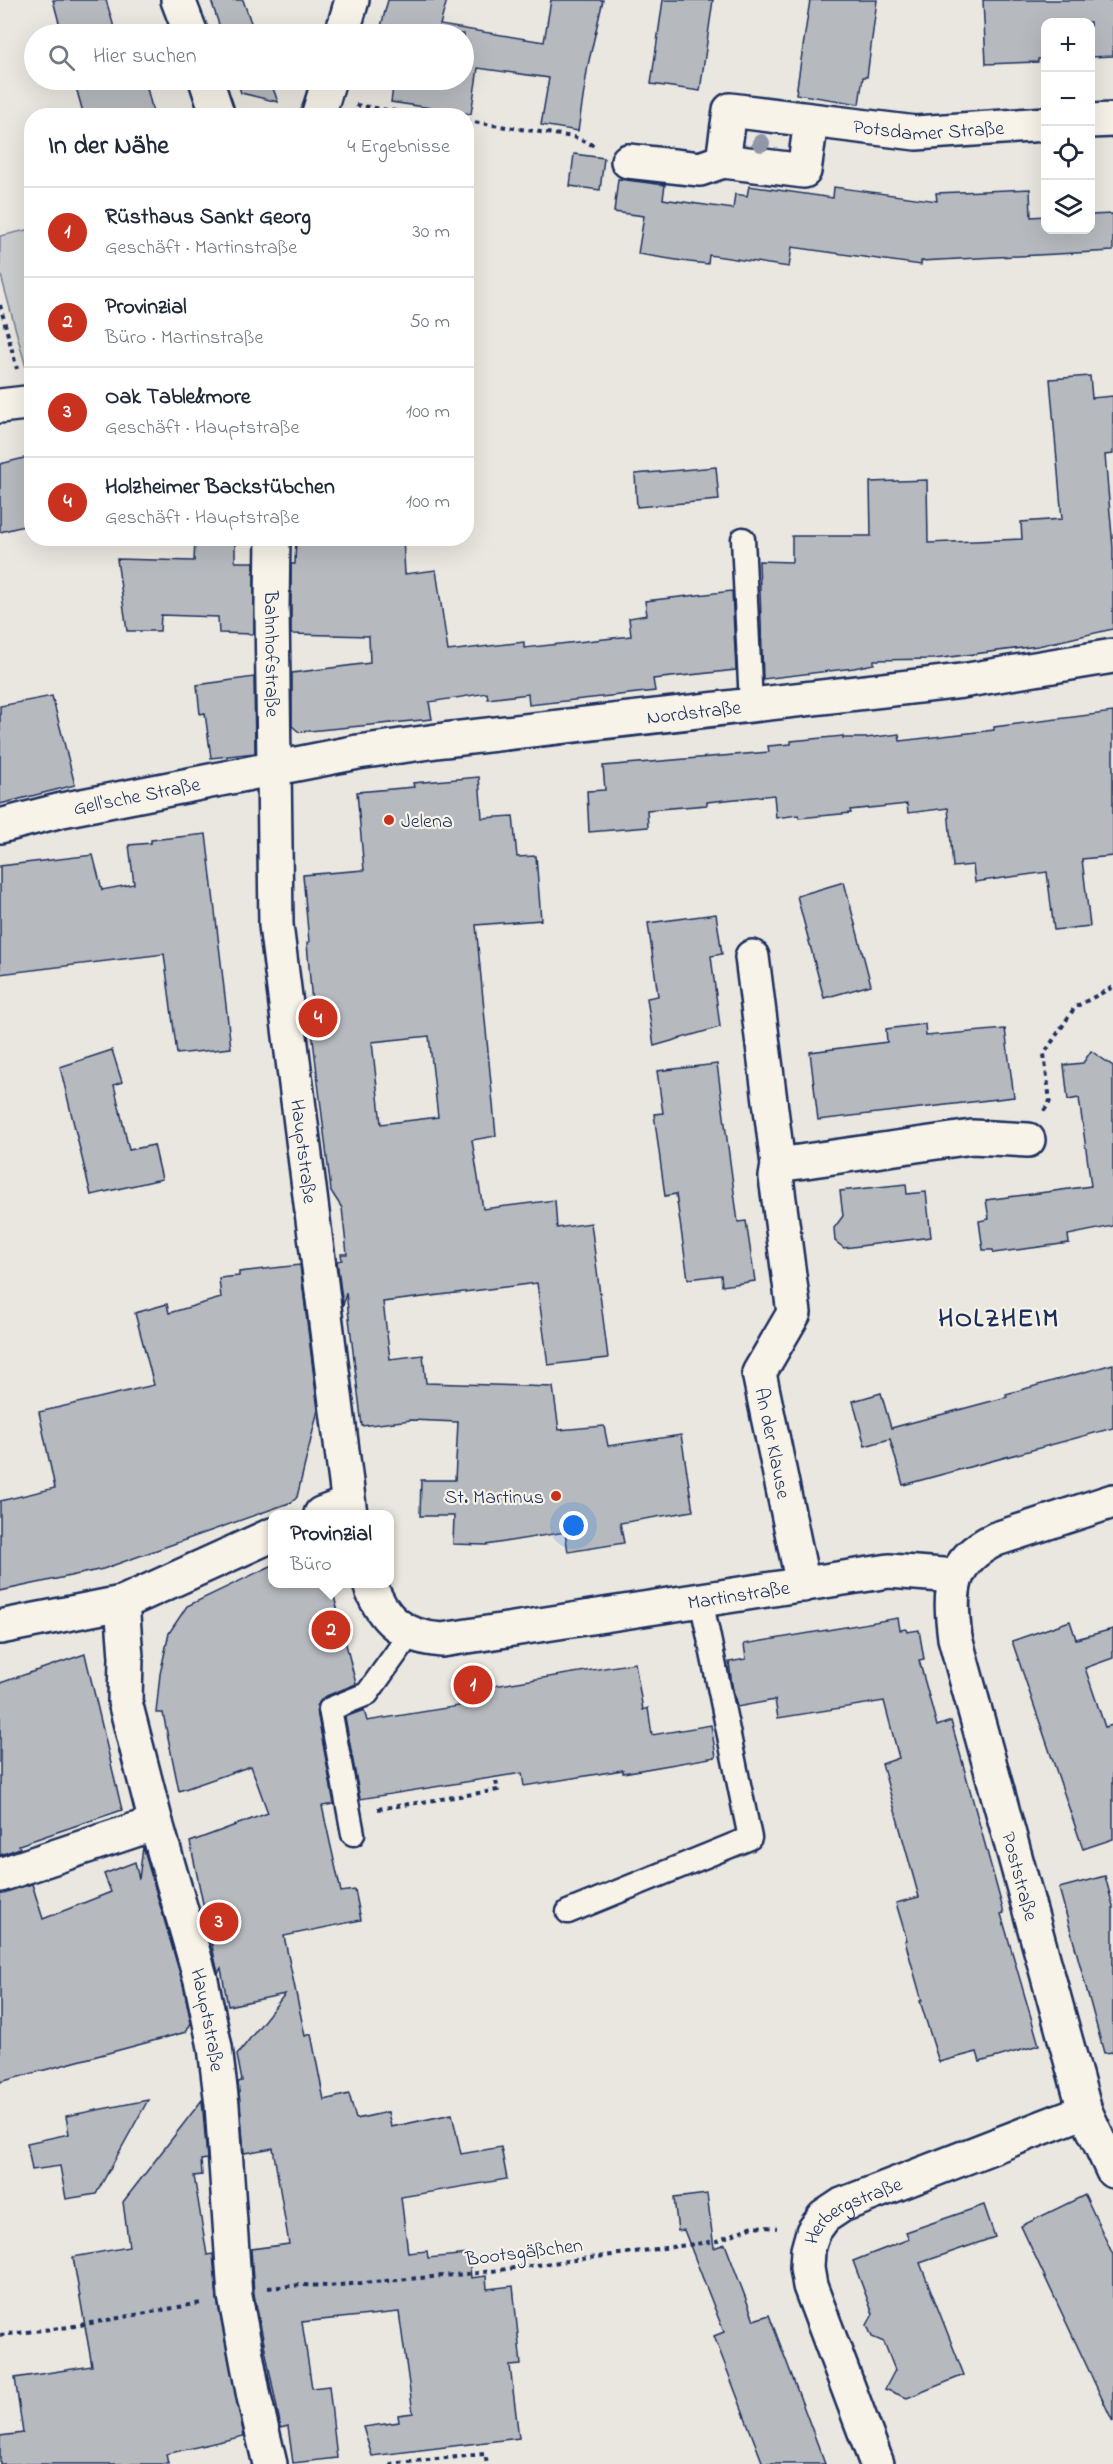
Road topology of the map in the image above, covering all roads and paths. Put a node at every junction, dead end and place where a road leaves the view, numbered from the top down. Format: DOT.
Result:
graph roads {
  1 [pos="178,0"];
  2 [pos="352,0"];
  3 [pos="187,24"];
  4 [pos="345,24"];
  5 [pos="210,90"];
  6 [pos="324,97"];
  7 [pos="216,108"];
  8 [pos="374,108"];
  9 [pos="1113,120"];
  10 [pos="811,121"];
  11 [pos="1095,121"];
  12 [pos="474,122"];
  13 [pos="1041,124"];
  14 [pos="628,160"];
  15 [pos="723,161"];
  16 [pos="0,305"];
  17 [pos="13,405"];
  18 [pos="743,539"];
  19 [pos="273,546"];
  20 [pos="1113,656"];
  21 [pos="751,705"];
  22 [pos="274,770"];
  23 [pos="0,826"];
  24 [pos="752,957"];
  25 [pos="1113,987"];
  26 [pos="1028,1140"];
  27 [pos="778,1165"];
  28 [pos="1113,1501"];
  29 [pos="340,1510"];
  30 [pos="268,1536"];
  31 [pos="956,1576"];
  32 [pos="803,1585"];
  33 [pos="372,1588"];
  34 [pos="701,1599"];
  35 [pos="122,1603"];
  36 [pos="0,1627"];
  37 [pos="410,1635"];
  38 [pos="495,1777"];
  39 [pos="156,1823"];
  40 [pos="351,1824"];
  41 [pos="0,1875"];
  42 [pos="568,1912"];
  43 [pos="1085,2111"];
  44 [pos="1113,2171"];
  45 [pos="813,2232"];
  46 [pos="235,2294"];
  47 [pos="0,2335"];
  48 [pos="270,2464"];
  49 [pos="390,2464"];
  50 [pos="487,2464"];
  51 [pos="877,2464"];
  1 -- 3 [label="street"];
  2 -- 4 [label="street"];
  5 -- 7 [label="street"];
  6 -- 8 [label="path"];
  9 -- 11 [label="street"];
  10 -- 13 [label="street, Potsdamer Straße"];
  10 -- 15 [label="street"];
  10 -- 15 [label="street, Potsdamer Straße"];
  12 -- 14 [label="path"];
  14 -- 15 [label="street"];
  16 -- 17 [label="path"];
  18 -- 21 [label="lane"];
  19 -- 22 [label="street, Bahnhofstraße"];
  20 -- 21 [label="street, Nordstraße"];
  21 -- 22 [label="street, Nordstraße"];
  22 -- 23 [label="street, Gell'sche Straße"];
  22 -- 29 [label="street, Hauptstraße"];
  24 -- 27 [label="street, An der Klause"];
  25 -- 26 [label="path"];
  26 -- 27 [label="street"];
  27 -- 32 [label="street, An der Klause"];
  28 -- 31 [label="street"];
  30 -- 35 [label="street"];
  31 -- 32 [label="street, Martinstraße"];
  31 -- 43 [label="street, Poststraße"];
  32 -- 34 [label="street, Martinstraße"];
  33 -- 37 [label="street, Martinstraße"];
  34 -- 37 [label="street, Martinstraße"];
  34 -- 42 [label="lane"];
  35 -- 36 [label="street"];
  35 -- 39 [label="street, Hauptstraße"];
  37 -- 40 [label="lane"];
  38 -- 40 [label="path"];
  39 -- 41 [label="street"];
  39 -- 46 [label="street, Hauptstraße"];
  43 -- 44 [label="street, Poststraße"];
  43 -- 45 [label="street, Herbergstraße"];
  45 -- 46 [label="path, Bootsgäßchen"];
  45 -- 51 [label="street, Herbergstraße"];
  46 -- 47 [label="path, Bootsgäßchen"];
  46 -- 48 [label="street, Hauptstraße"];
  49 -- 50 [label="path"];
}
